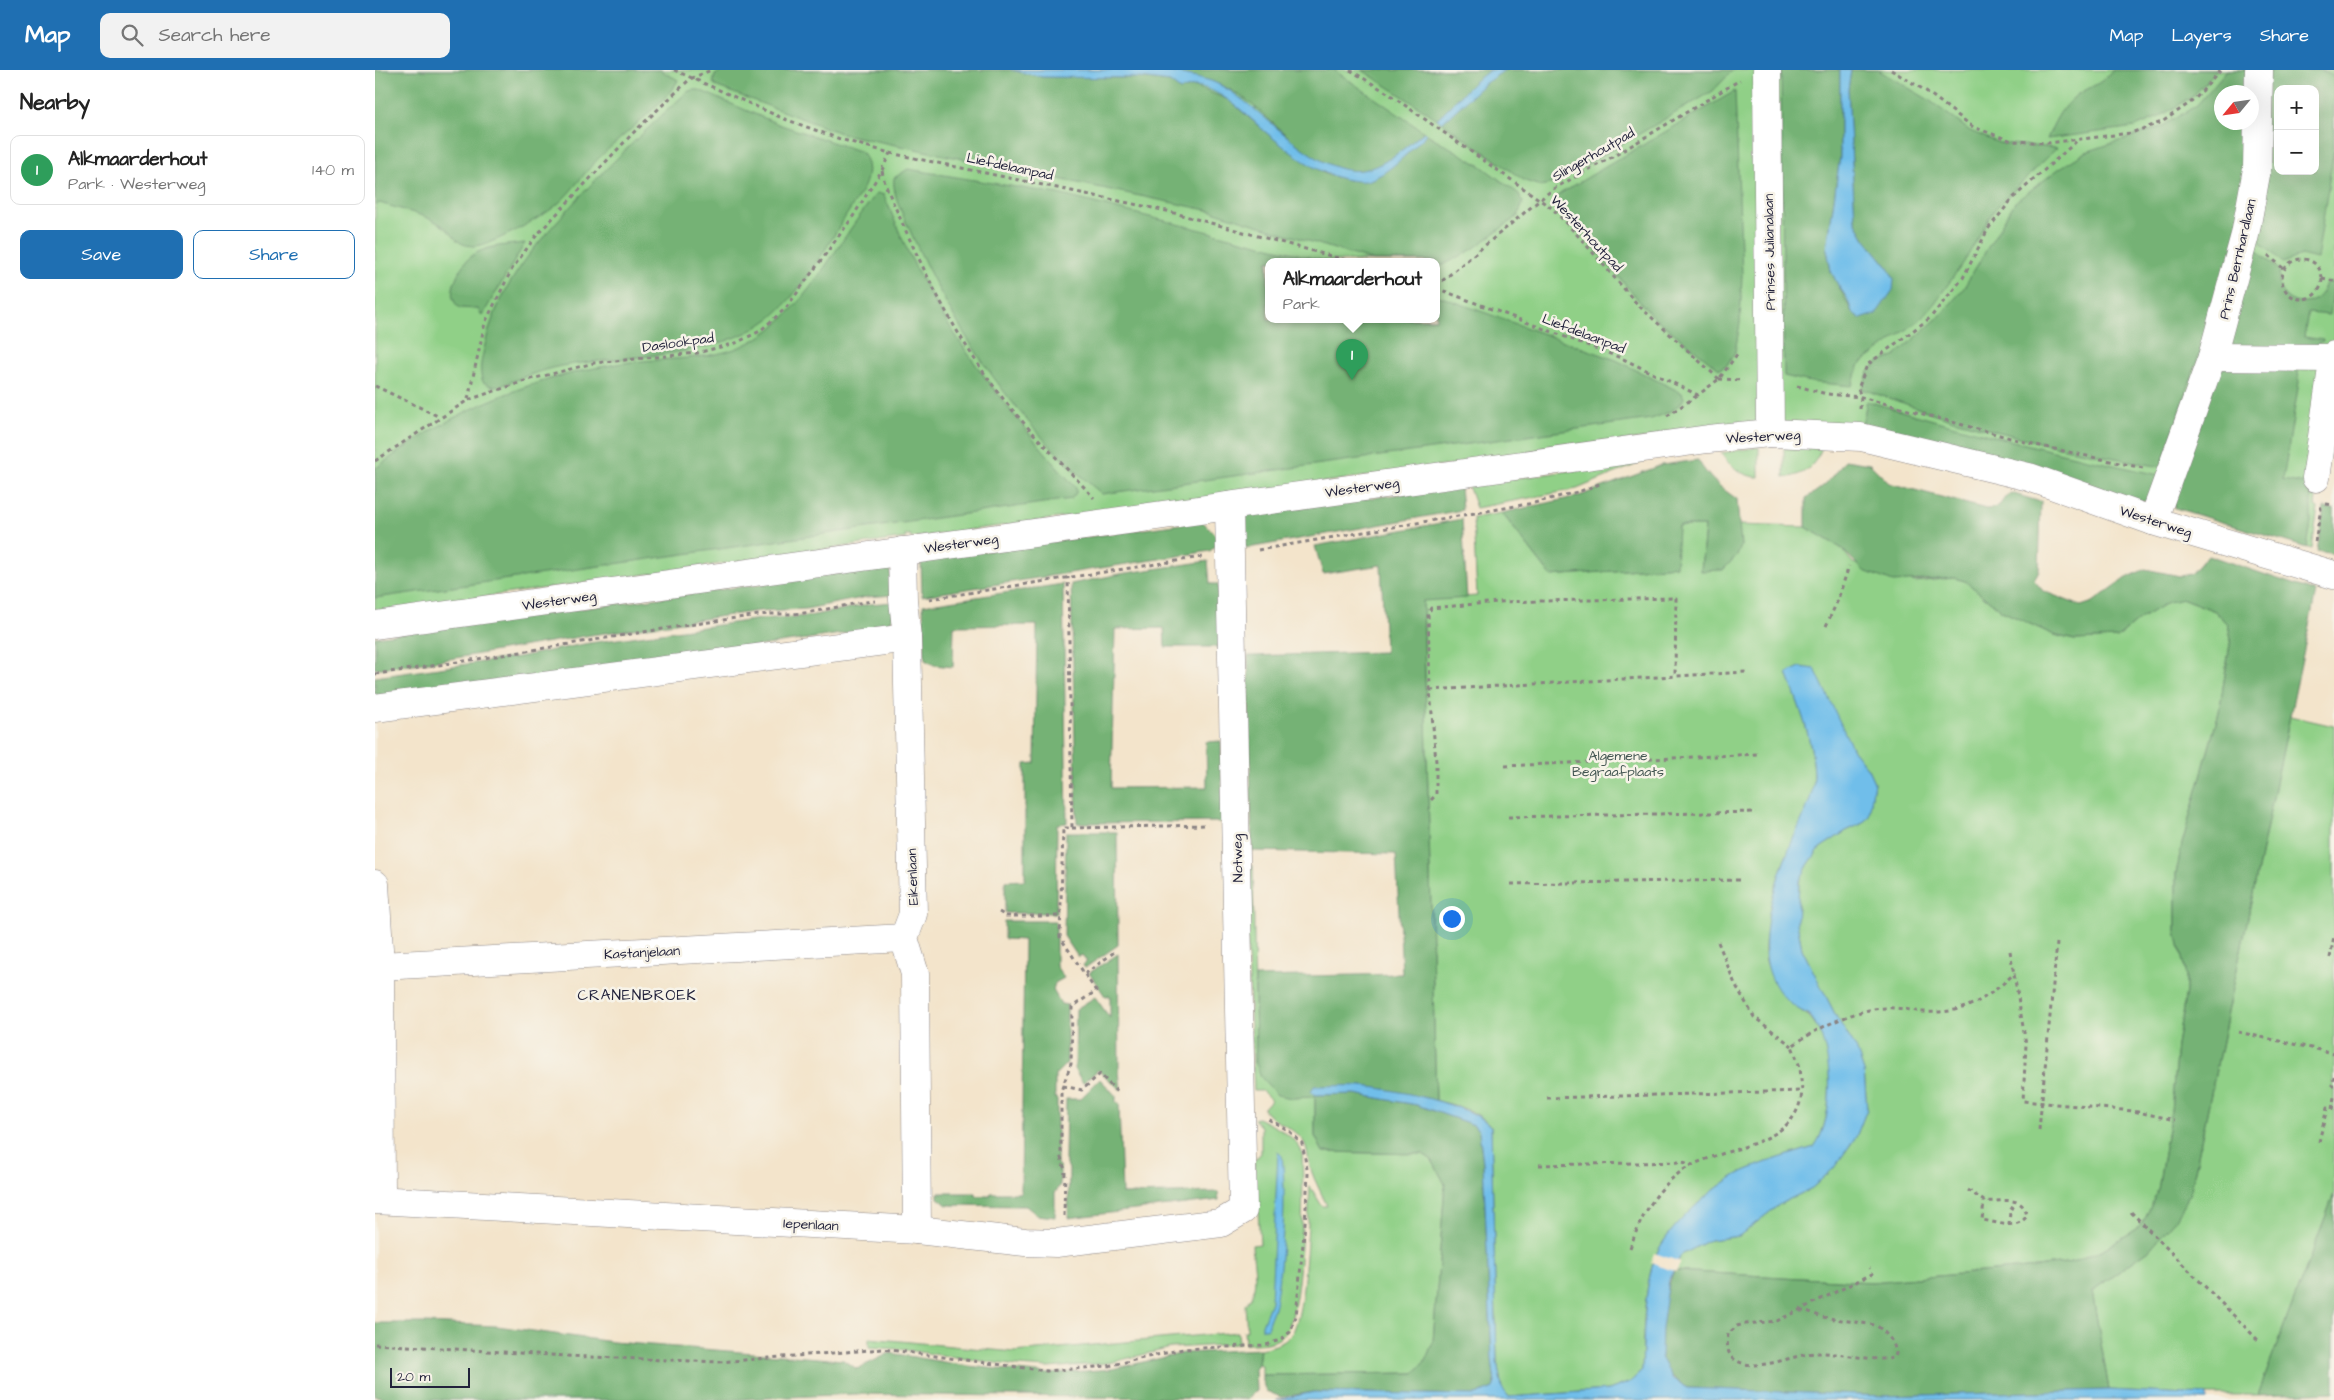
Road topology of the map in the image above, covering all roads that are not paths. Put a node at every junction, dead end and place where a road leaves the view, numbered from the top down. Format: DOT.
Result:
graph roads {
  1 [pos="2259,70"];
  2 [pos="1754,72"];
  3 [pos="2334,356"];
  4 [pos="2213,357"];
  5 [pos="1770,433"];
  6 [pos="2318,490"];
  7 [pos="1229,506"];
  8 [pos="2153,521"];
  9 [pos="902,551"];
  10 [pos="2322,572"];
  11 [pos="375,625"];
  12 [pos="907,638"];
  13 [pos="375,708"];
  14 [pos="375,884"];
  15 [pos="904,938"];
  16 [pos="380,966"];
  17 [pos="378,1199"];
  18 [pos="1243,1210"];
  19 [pos="917,1230"];
  1 -- 4 [label="street, Prins Bernhardlaan"];
  2 -- 5 [label="street, Prinses Julianalaan"];
  3 -- 4 [label="street"];
  3 -- 6 [label="street"];
  4 -- 8 [label="street, Prins Bernhardlaan"];
  5 -- 7 [label="street, Westerweg"];
  5 -- 8 [label="street, Westerweg"];
  7 -- 9 [label="street, Westerweg"];
  7 -- 18 [label="street, Notweg"];
  8 -- 10 [label="street, Westerweg"];
  9 -- 11 [label="street, Westerweg"];
  9 -- 12 [label="street, Eikenlaan"];
  12 -- 13 [label="street"];
  12 -- 15 [label="street, Eikenlaan"];
  14 -- 16 [label="street"];
  15 -- 16 [label="street, Kastanjelaan"];
  15 -- 19 [label="street"];
  16 -- 17 [label="street"];
  17 -- 19 [label="street, Iepenlaan"];
  18 -- 19 [label="street, Iepenlaan"];
}
